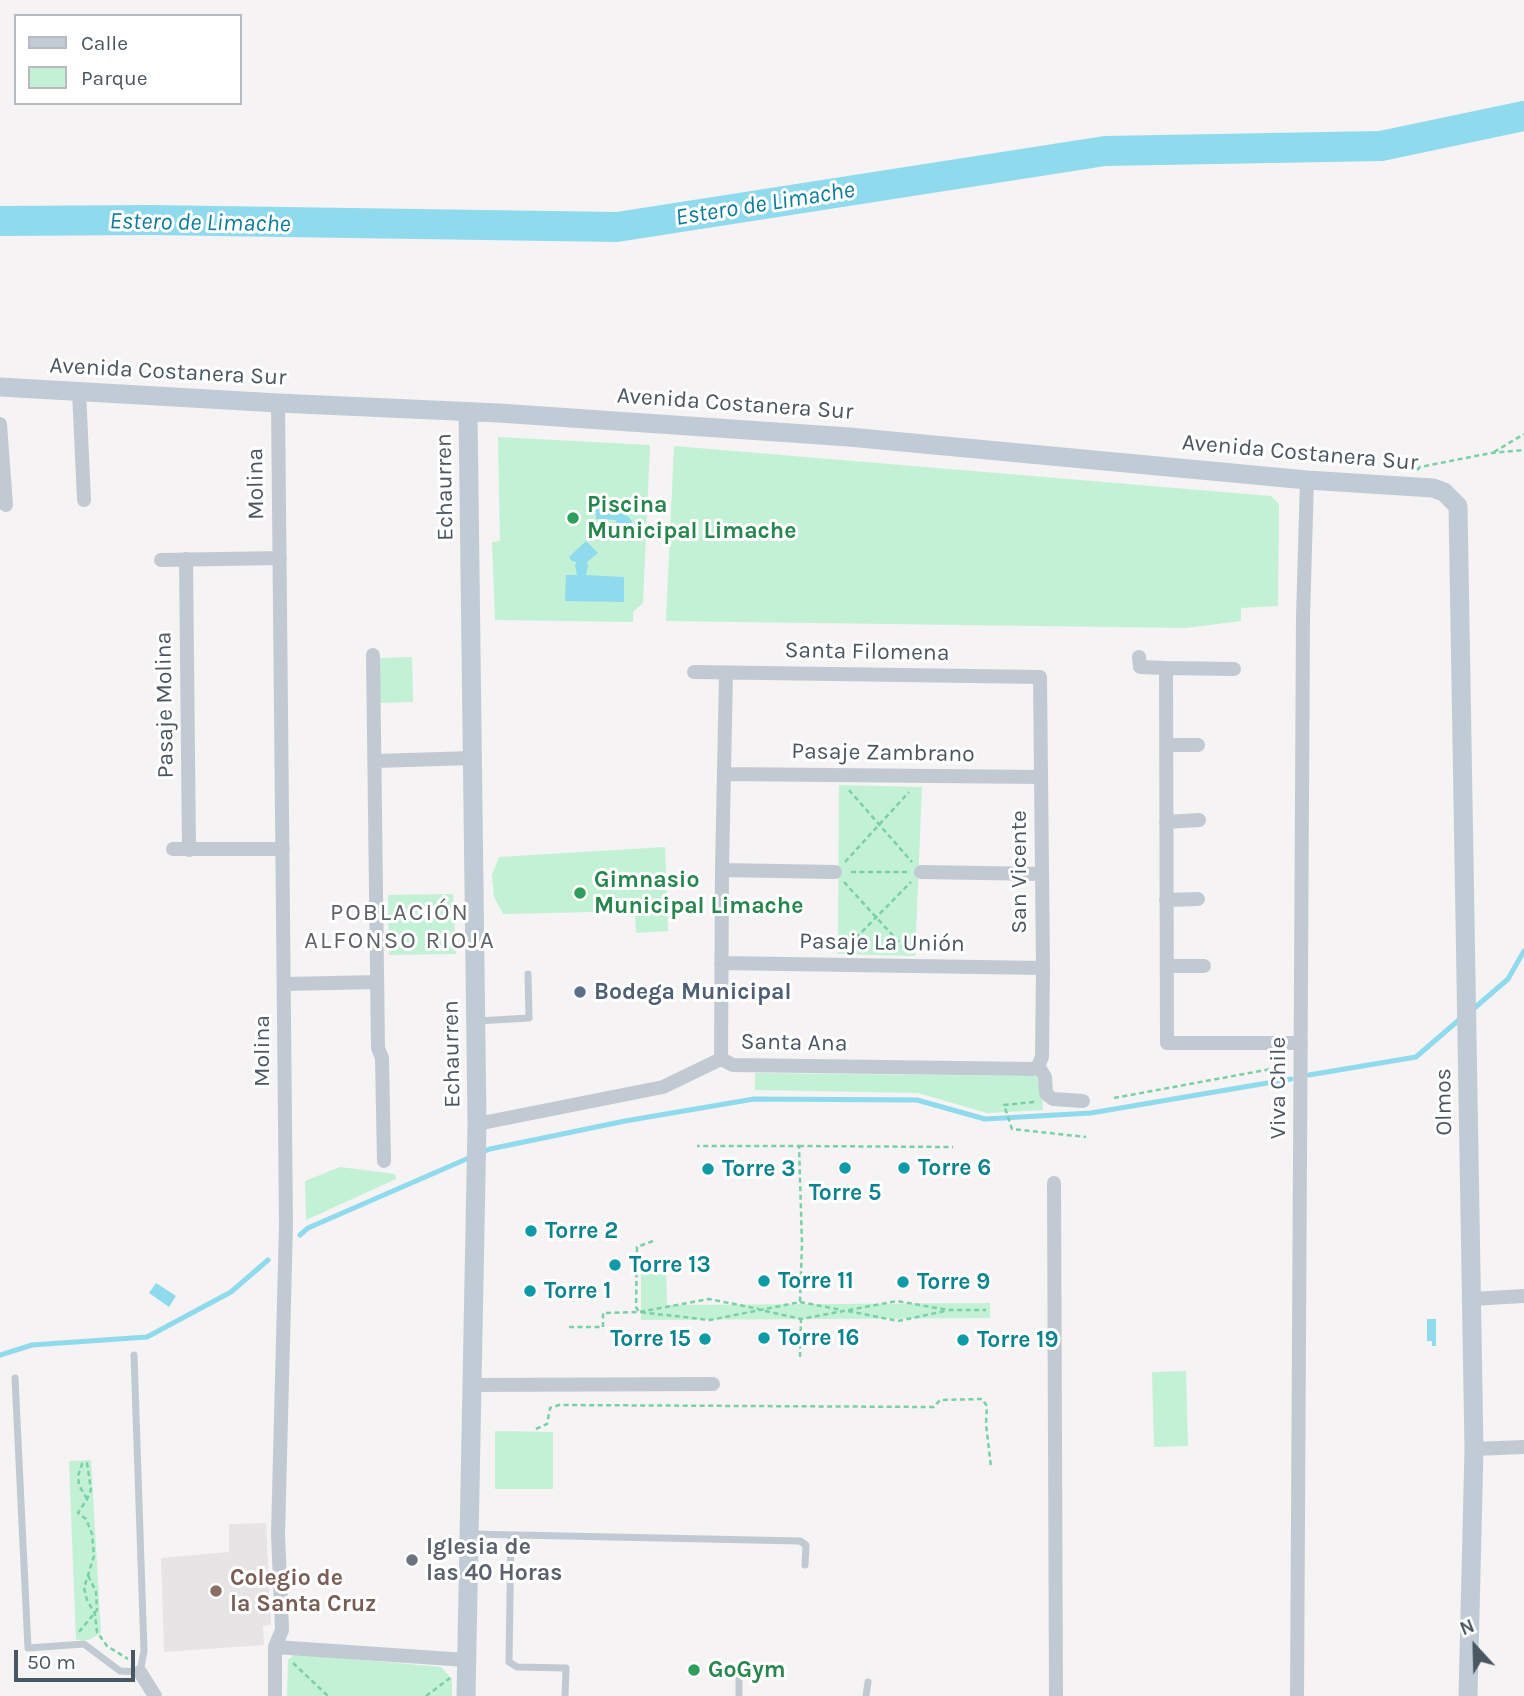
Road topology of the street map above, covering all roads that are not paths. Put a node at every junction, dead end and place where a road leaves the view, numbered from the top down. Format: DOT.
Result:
graph roads {
  1 [pos="0,387"];
  2 [pos="79,391"];
  3 [pos="278,403"];
  4 [pos="468,412"];
  5 [pos="0,424"];
  6 [pos="1307,480"];
  7 [pos="84,500"];
  8 [pos="6,505"];
  9 [pos="1458,506"];
  10 [pos="280,558"];
  11 [pos="186,559"];
  12 [pos="161,560"];
  13 [pos="373,655"];
  14 [pos="1139,657"];
  15 [pos="1166,668"];
  16 [pos="1234,669"];
  17 [pos="694,672"];
  18 [pos="726,673"];
  19 [pos="1040,677"];
  20 [pos="1198,745"];
  21 [pos="1166,746"];
  22 [pos="472,758"];
  23 [pos="374,761"];
  24 [pos="724,774"];
  25 [pos="1041,777"];
  26 [pos="1199,820"];
  27 [pos="1166,822"];
  28 [pos="173,849"];
  29 [pos="189,849"];
  30 [pos="283,849"];
  31 [pos="722,870"];
  32 [pos="835,872"];
  33 [pos="921,872"];
  34 [pos="1042,874"];
  35 [pos="1198,899"];
  36 [pos="1166,900"];
  37 [pos="721,963"];
  38 [pos="1204,966"];
  39 [pos="1167,967"];
  40 [pos="1043,968"];
  41 [pos="528,974"];
  42 [pos="377,982"];
  43 [pos="285,984"];
  44 [pos="476,1021"];
  45 [pos="1301,1043"];
  46 [pos="721,1059"];
  47 [pos="1038,1066"];
  48 [pos="1083,1101"];
  49 [pos="477,1124"];
  50 [pos="384,1161"];
  51 [pos="1054,1183"];
  52 [pos="1524,1296"];
  53 [pos="1472,1299"];
  54 [pos="134,1355"];
  55 [pos="15,1378"];
  56 [pos="713,1384"];
  57 [pos="472,1385"];
  58 [pos="1524,1447"];
  59 [pos="1474,1449"];
  60 [pos="469,1534"];
  61 [pos="511,1536"];
  62 [pos="805,1565"];
  63 [pos="275,1647"];
  64 [pos="466,1660"];
  65 [pos="739,1668"];
  66 [pos="140,1672"];
  67 [pos="868,1682"];
  68 [pos="155,1696"];
  69 [pos="275,1696"];
  70 [pos="466,1696"];
  71 [pos="565,1696"];
  72 [pos="738,1696"];
  73 [pos="866,1696"];
  74 [pos="1056,1696"];
  75 [pos="1297,1696"];
  76 [pos="1468,1696"];
  1 -- 2 [label="street, Avenida Costanera Sur"];
  2 -- 3 [label="street, Avenida Costanera Sur"];
  2 -- 7 [label="street"];
  3 -- 4 [label="street, Avenida Costanera Sur"];
  3 -- 10 [label="street, Molina"];
  4 -- 6 [label="street, Avenida Costanera Sur"];
  4 -- 22 [label="street, Echaurren"];
  5 -- 8 [label="street"];
  6 -- 9 [label="street, Avenida Costanera Sur"];
  6 -- 45 [label="street, Viva Chile"];
  9 -- 53 [label="street, Olmos"];
  10 -- 11 [label="street"];
  10 -- 30 [label="street, Molina"];
  11 -- 12 [label="street"];
  11 -- 29 [label="street, Pasaje Molina"];
  13 -- 23 [label="street"];
  14 -- 15 [label="street"];
  15 -- 16 [label="street"];
  15 -- 21 [label="street"];
  17 -- 18 [label="street, Santa Filomena"];
  18 -- 19 [label="street, Santa Filomena"];
  18 -- 24 [label="street"];
  19 -- 25 [label="street, San Vicente"];
  20 -- 21 [label="street"];
  21 -- 27 [label="street"];
  22 -- 23 [label="street"];
  22 -- 44 [label="street, Echaurren"];
  23 -- 42 [label="street"];
  24 -- 25 [label="street, Pasaje Zambrano"];
  24 -- 31 [label="street"];
  25 -- 34 [label="street, San Vicente"];
  26 -- 27 [label="street"];
  27 -- 36 [label="street"];
  28 -- 29 [label="street"];
  29 -- 30 [label="street"];
  30 -- 43 [label="street, Molina"];
  31 -- 32 [label="street"];
  31 -- 37 [label="street"];
  33 -- 34 [label="street"];
  34 -- 40 [label="street, San Vicente"];
  35 -- 36 [label="street"];
  36 -- 39 [label="street"];
  37 -- 40 [label="street, Pasaje La Unión"];
  37 -- 46 [label="street"];
  38 -- 39 [label="street"];
  39 -- 45 [label="street"];
  40 -- 47 [label="street, San Vicente"];
  41 -- 44 [label="lane"];
  42 -- 43 [label="street"];
  42 -- 50 [label="street"];
  43 -- 63 [label="street, Molina"];
  44 -- 49 [label="street, Echaurren"];
  45 -- 75 [label="street, Viva Chile"];
  46 -- 47 [label="street, Santa Ana"];
  46 -- 49 [label="street, Santa Ana"];
  47 -- 48 [label="street"];
  49 -- 57 [label="street, Echaurren"];
  51 -- 74 [label="street"];
  52 -- 53 [label="street"];
  53 -- 59 [label="street, Olmos"];
  54 -- 66 [label="lane"];
  55 -- 66 [label="lane"];
  56 -- 57 [label="street"];
  57 -- 60 [label="street, Echaurren"];
  58 -- 59 [label="street"];
  59 -- 76 [label="street, Olmos"];
  60 -- 61 [label="lane"];
  60 -- 64 [label="street, Echaurren"];
  61 -- 62 [label="lane"];
  61 -- 71 [label="lane"];
  63 -- 64 [label="street"];
  63 -- 69 [label="street, Molina"];
  64 -- 70 [label="street, Echaurren"];
  65 -- 72 [label="lane"];
  66 -- 68 [label="street"];
  67 -- 73 [label="lane"];
}
